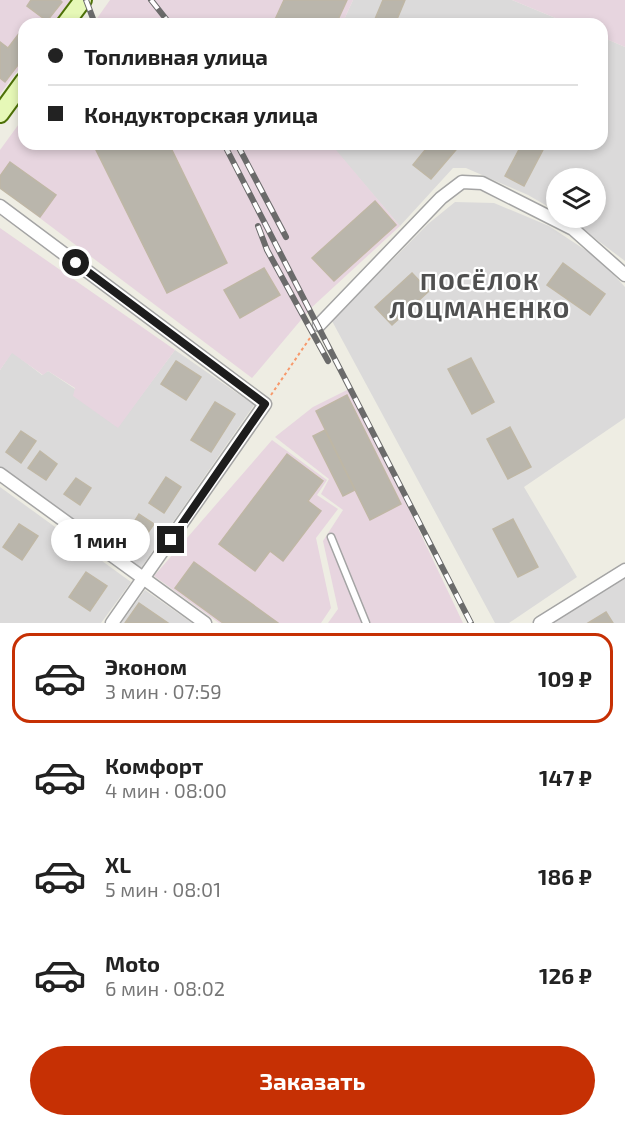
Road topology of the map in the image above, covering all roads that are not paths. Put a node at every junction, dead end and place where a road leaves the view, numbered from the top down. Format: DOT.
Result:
graph roads {
  1 [pos="82,0"];
  2 [pos="69,18"];
  3 [pos="18,89"];
  4 [pos="0,114"];
  5 [pos="0,206"];
  6 [pos="625,275"];
  7 [pos="319,326"];
  8 [pos="0,474"];
  9 [pos="331,537"];
  10 [pos="625,570"];
  11 [pos="144,579"];
  12 [pos="112,623"];
  13 [pos="205,623"];
  14 [pos="366,623"];
  15 [pos="540,623"];
  1 -- 2 [label="street"];
  3 -- 4 [label="street"];
  5 -- 11 [label="street"];
  6 -- 7 [label="street"];
  8 -- 11 [label="street"];
  9 -- 14 [label="lane"];
  10 -- 15 [label="street"];
  11 -- 12 [label="street"];
  11 -- 13 [label="street"];
}
